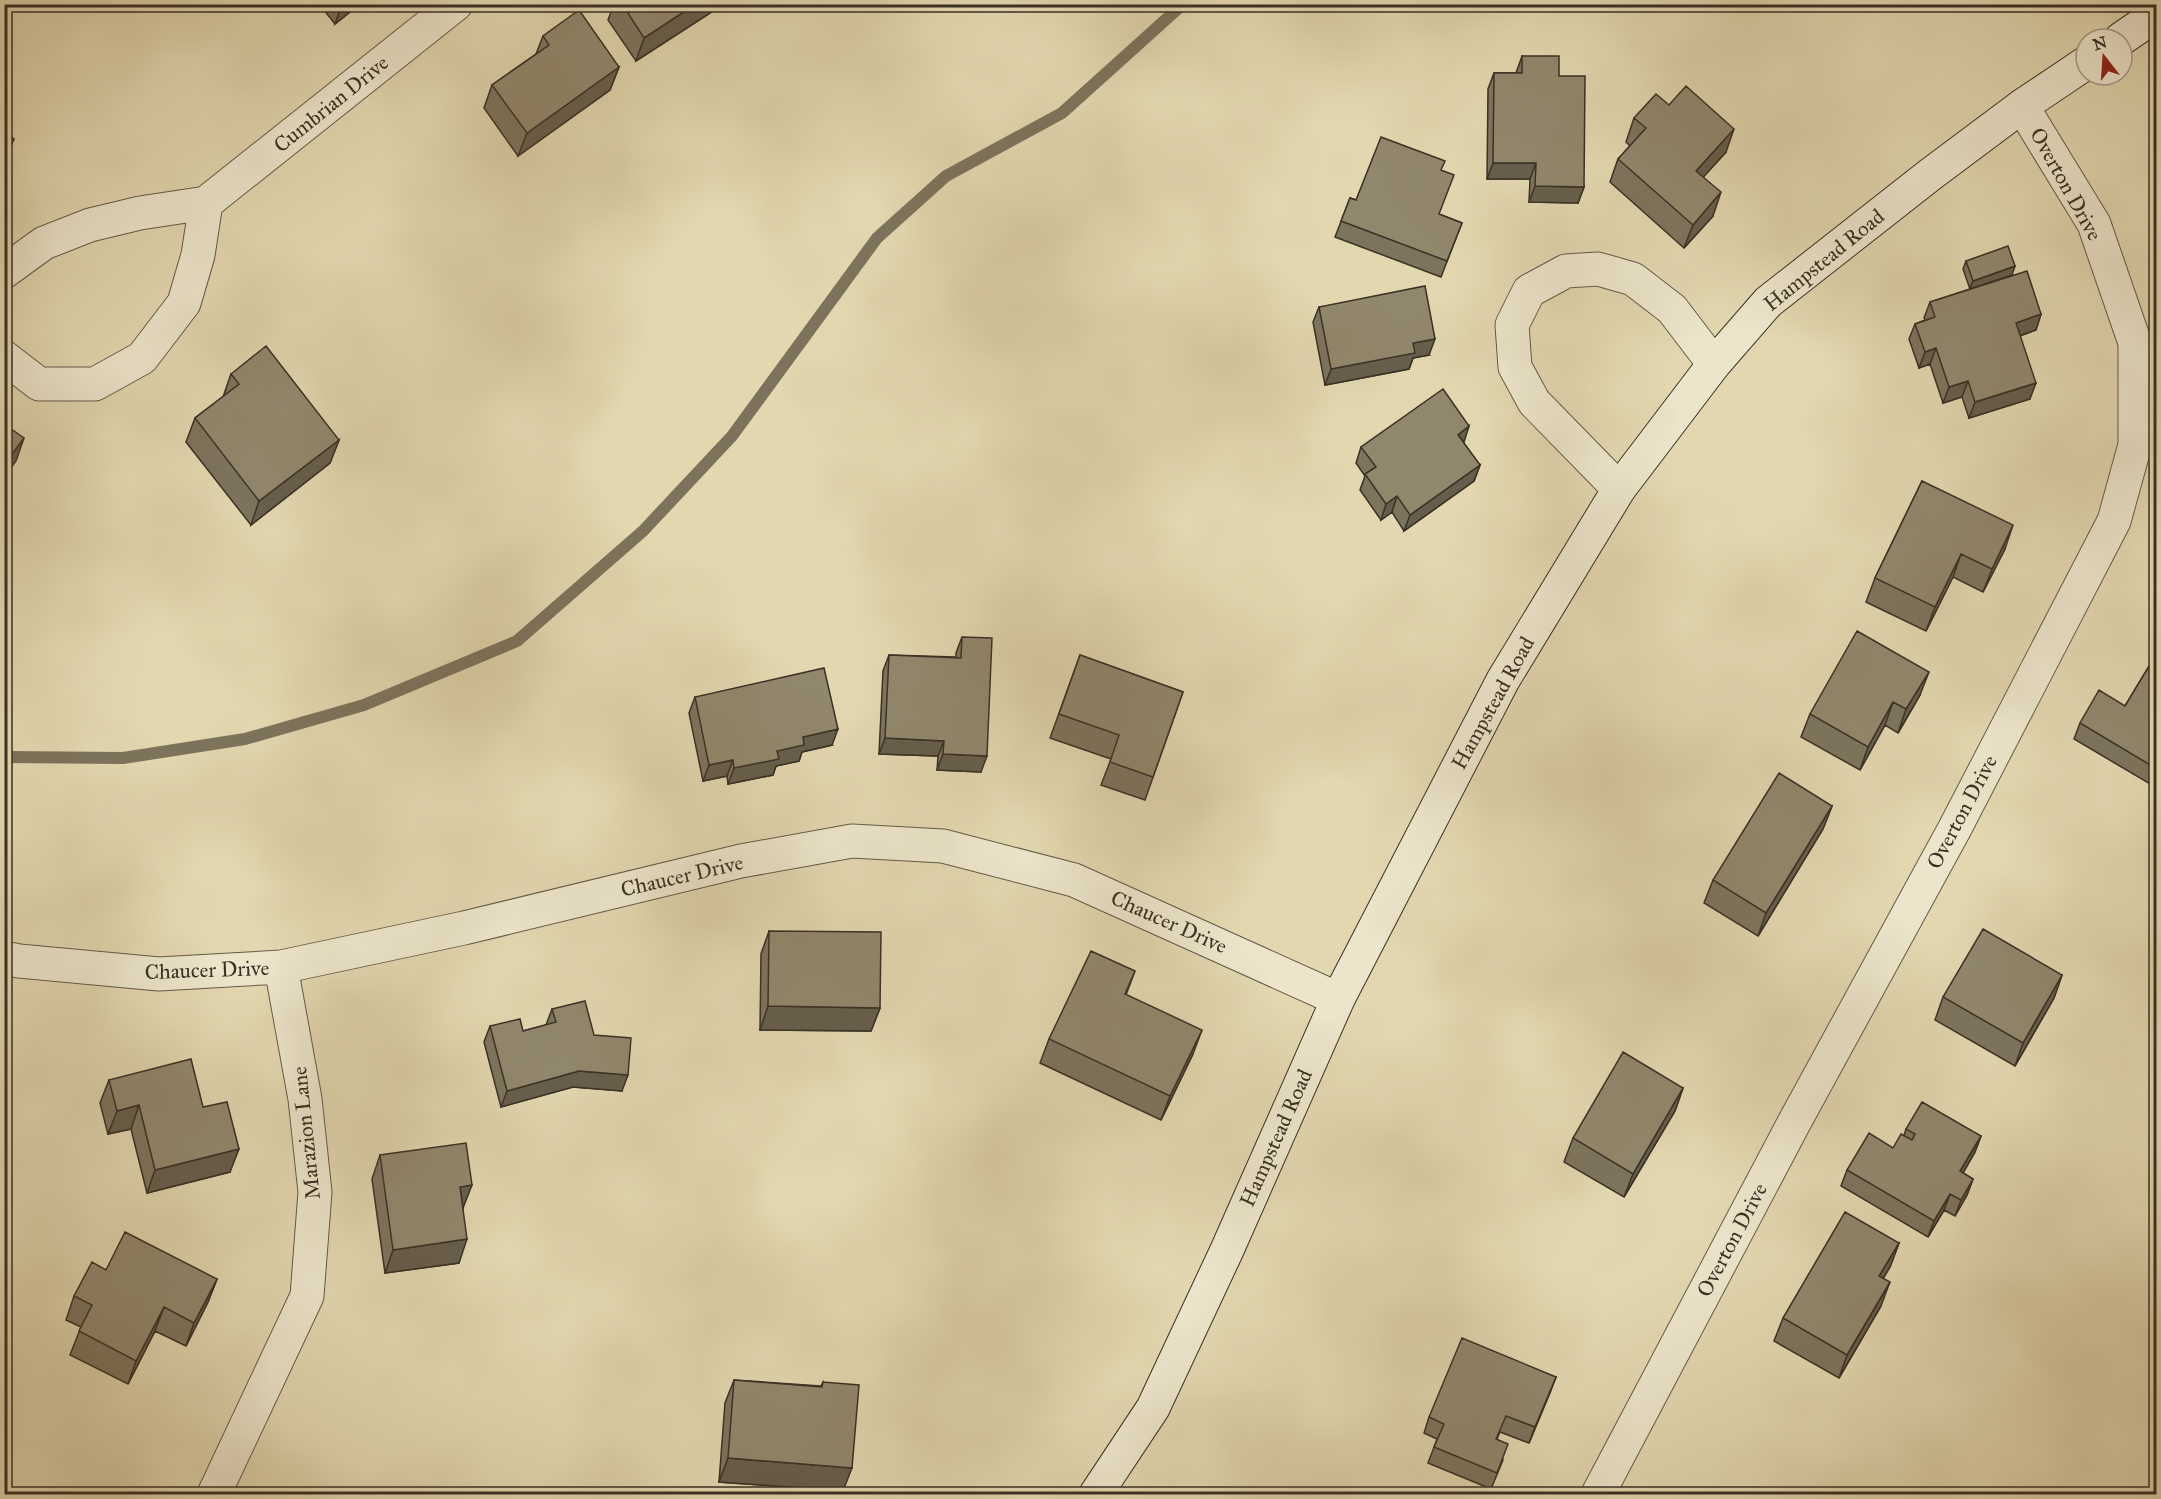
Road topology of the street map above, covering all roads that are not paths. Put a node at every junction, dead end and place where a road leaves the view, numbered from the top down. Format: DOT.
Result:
graph roads {
  1 [pos="456,4"];
  2 [pos="2157,15"];
  3 [pos="2134,30"];
  4 [pos="2074,71"];
  5 [pos="2022,106"];
  6 [pos="206,203"];
  7 [pos="4,272"];
  8 [pos="4,357"];
  9 [pos="1714,364"];
  10 [pos="1619,489"];
  11 [pos="4,958"];
  12 [pos="281,968"];
  13 [pos="1338,999"];
  14 [pos="214,1494"];
  15 [pos="1096,1494"];
  16 [pos="1598,1494"];
  1 -- 6 [label="street, Cumbrian Drive"];
  2 -- 3 [label="street"];
  4 -- 5 [label="street, Hampstead Road"];
  5 -- 9 [label="street, Hampstead Road"];
  5 -- 16 [label="street, Overton Drive"];
  6 -- 7 [label="street, Cumbrian Drive"];
  6 -- 8 [label="street"];
  9 -- 10 [label="street, Hampstead Road"];
  9 -- 10 [label="street"];
  10 -- 13 [label="street, Hampstead Road"];
  11 -- 12 [label="street, Chaucer Drive"];
  12 -- 13 [label="street, Chaucer Drive"];
  12 -- 14 [label="street, Marazion Lane"];
  13 -- 15 [label="street, Hampstead Road"];
}
